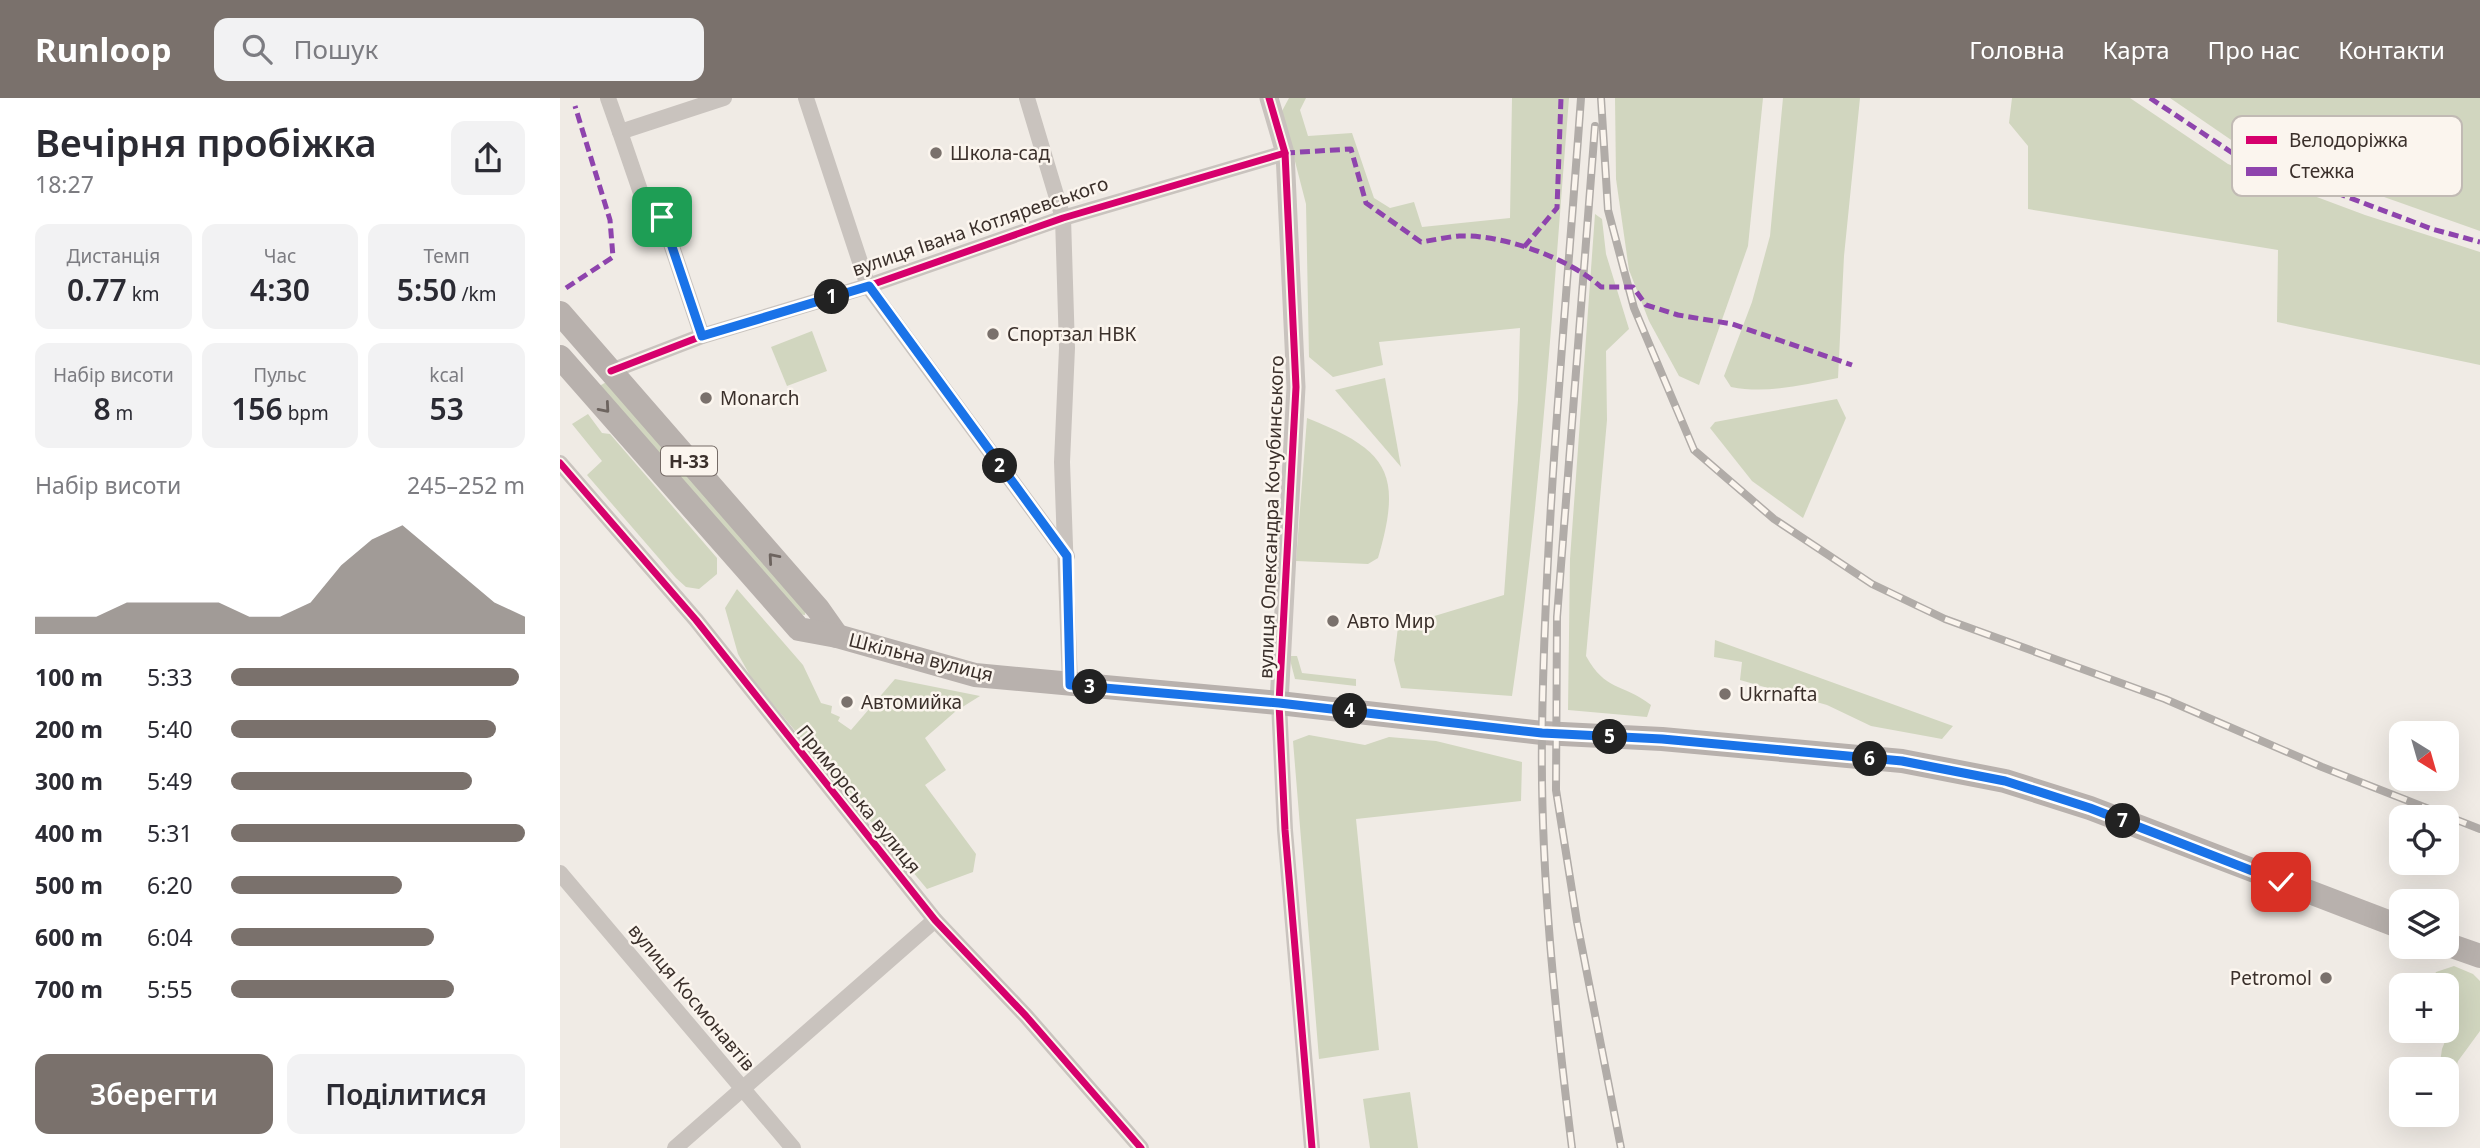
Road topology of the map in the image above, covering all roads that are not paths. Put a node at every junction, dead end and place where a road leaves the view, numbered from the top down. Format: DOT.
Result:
graph roads {
  1 [pos="608,98"];
  2 [pos="724,98"];
  3 [pos="806,98"];
  4 [pos="1027,98"];
  5 [pos="1269,98"];
  6 [pos="620,132"];
  7 [pos="1285,153"];
  8 [pos="1063,218"];
  9 [pos="869,286"];
  10 [pos="560,313"];
  11 [pos="702,336"];
  12 [pos="560,357"];
  13 [pos="611,371"];
  14 [pos="560,463"];
  15 [pos="1067,556"];
  16 [pos="818,609"];
  17 [pos="799,629"];
  18 [pos="837,636"];
  19 [pos="1070,685"];
  20 [pos="1279,703"];
  21 [pos="560,873"];
  22 [pos="935,920"];
  23 [pos="2389,923"];
  24 [pos="2459,949"];
  25 [pos="2480,956"];
  26 [pos="743,1089"];
  27 [pos="675,1148"];
  28 [pos="793,1148"];
  29 [pos="1141,1148"];
  30 [pos="1312,1148"];
  1 -- 6 [label="street"];
  2 -- 6 [label="street"];
  3 -- 9 [label="street"];
  4 -- 8 [label="street"];
  5 -- 7 [label="street, вулиця Олександра Кочубинського"];
  6 -- 11 [label="street"];
  7 -- 8 [label="street, вулиця Івана Котляревського"];
  7 -- 20 [label="street, вулиця Олександра Кочубинського"];
  8 -- 9 [label="street, вулиця Івана Котляревського"];
  8 -- 15 [label="street"];
  9 -- 11 [label="street, вулиця Івана Котляревського"];
  9 -- 15 [label="street"];
  10 -- 13 [label="main road, Н-33"];
  11 -- 13 [label="street, вулиця Івана Котляревського"];
  12 -- 17 [label="main road, Н-33, one-way"];
  16 -- 13 [label="main road, Н-33, one-way"];
  14 -- 22 [label="street, Приморська вулиця"];
  15 -- 19 [label="street"];
  16 -- 17 [label="street"];
  16 -- 18 [label="main road, Н-33"];
  17 -- 18 [label="main road, Шкільна вулиця"];
  18 -- 19 [label="main road, Шкільна вулиця"];
  19 -- 20 [label="main road, Шкільна вулиця"];
  20 -- 23 [label="main road, Шкільна вулиця"];
  20 -- 30 [label="street, вулиця Олександра Кочубинського"];
  21 -- 26 [label="street, вулиця Космонавтів"];
  22 -- 26 [label="street"];
  22 -- 29 [label="street, Приморська вулиця"];
  24 -- 25 [label="main road"];
  26 -- 27 [label="street"];
  26 -- 28 [label="street, вулиця Космонавтів"];
}
